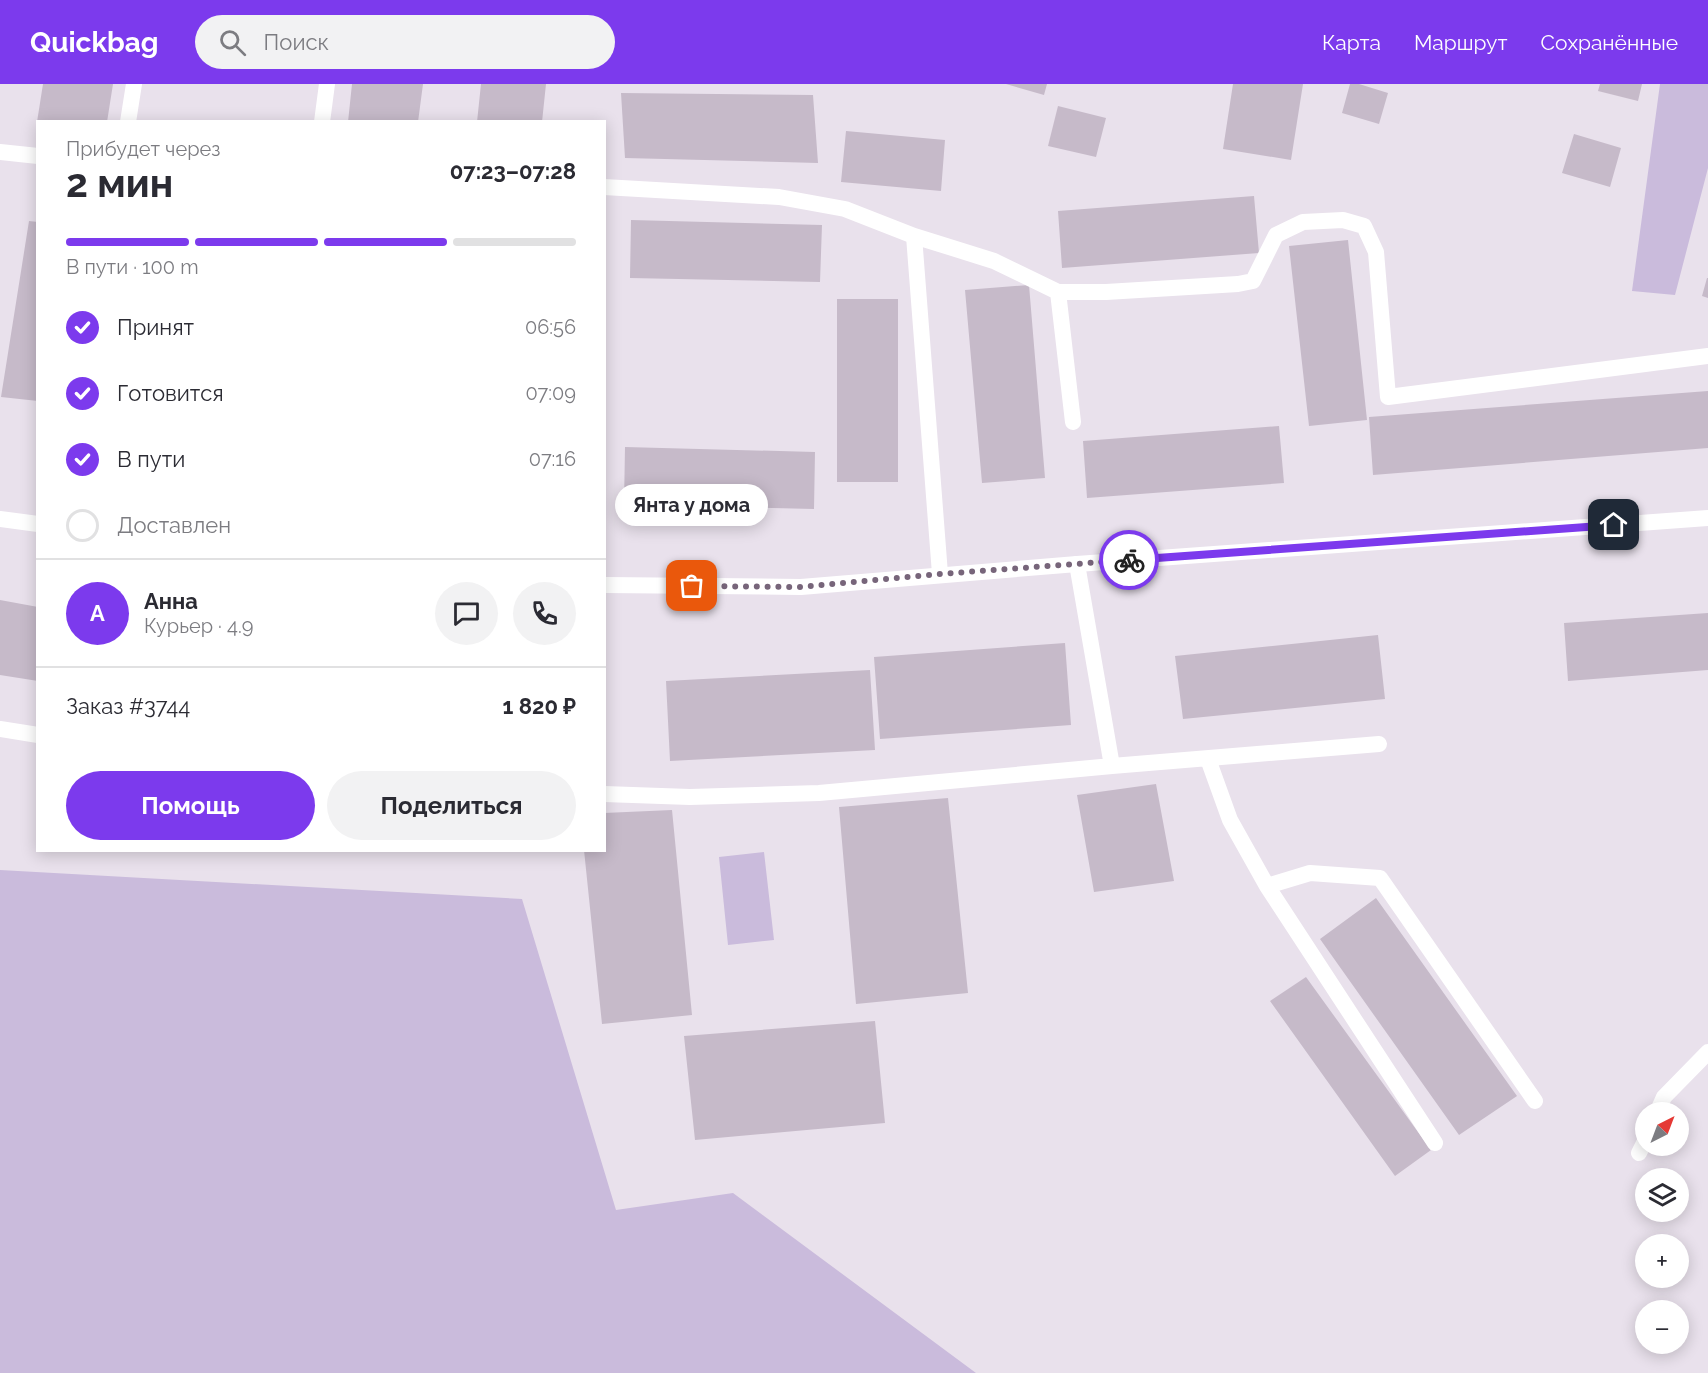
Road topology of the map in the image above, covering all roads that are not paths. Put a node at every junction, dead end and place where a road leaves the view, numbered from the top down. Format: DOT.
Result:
graph roads {
  1 [pos="134,84"];
  2 [pos="327,84"];
  3 [pos="128,120"];
  4 [pos="322,120"];
  5 [pos="0,152"];
  6 [pos="36,156"];
  7 [pos="606,187"];
  8 [pos="914,236"];
  9 [pos="1058,292"];
  10 [pos="1708,356"];
  11 [pos="1073,422"];
  12 [pos="1708,518"];
  13 [pos="0,519"];
  14 [pos="36,524"];
  15 [pos="1077,564"];
  16 [pos="940,574"];
  17 [pos="606,585"];
  18 [pos="0,729"];
  19 [pos="36,735"];
  20 [pos="1379,744"];
  21 [pos="1208,759"];
  22 [pos="1112,766"];
  23 [pos="606,794"];
  24 [pos="1267,886"];
  25 [pos="1708,1052"];
  26 [pos="1535,1101"];
  27 [pos="1662,1102"];
  28 [pos="1435,1143"];
  1 -- 3 [label="street"];
  2 -- 4 [label="street"];
  5 -- 6 [label="street"];
  7 -- 8 [label="street"];
  8 -- 9 [label="street"];
  8 -- 16 [label="street"];
  9 -- 10 [label="street"];
  9 -- 11 [label="street"];
  12 -- 15 [label="street"];
  13 -- 14 [label="street"];
  15 -- 16 [label="street"];
  15 -- 22 [label="street"];
  16 -- 17 [label="street"];
  18 -- 19 [label="street"];
  20 -- 21 [label="street"];
  21 -- 22 [label="street"];
  21 -- 24 [label="street"];
  22 -- 23 [label="street"];
  24 -- 26 [label="street"];
  24 -- 28 [label="street"];
  25 -- 27 [label="street"];
}
